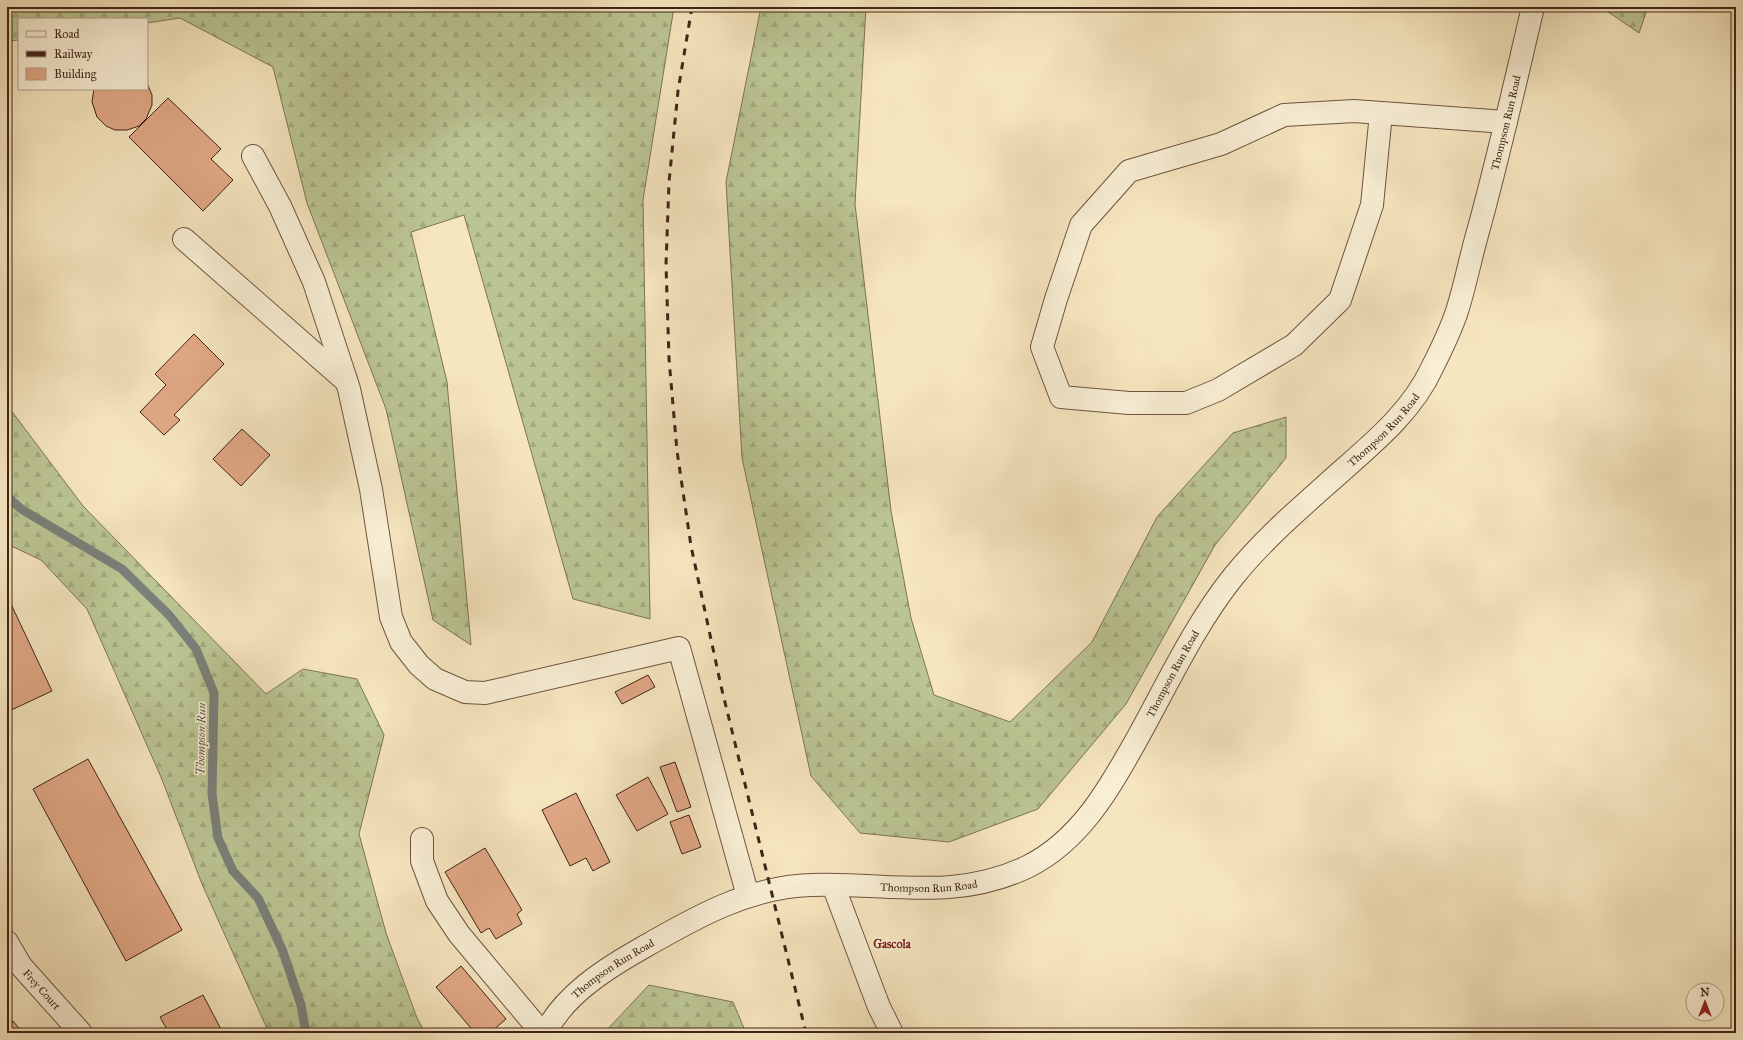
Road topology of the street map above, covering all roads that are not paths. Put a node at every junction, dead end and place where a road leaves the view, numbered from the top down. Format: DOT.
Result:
graph roads {
  1 [pos="1533,7"];
  2 [pos="1381,113"];
  3 [pos="1506,122"];
  4 [pos="253,156"];
  5 [pos="184,239"];
  6 [pos="347,382"];
  7 [pos="422,839"];
  8 [pos="833,885"];
  9 [pos="748,896"];
  10 [pos="7,942"];
  11 [pos="81,1033"];
  12 [pos="544,1033"];
  13 [pos="892,1033"];
  1 -- 3 [label="street, Thompson Run Road"];
  2 -- 2 [label="street"];
  2 -- 3 [label="street"];
  3 -- 8 [label="street, Thompson Run Road"];
  4 -- 6 [label="street"];
  5 -- 6 [label="street"];
  6 -- 9 [label="street"];
  7 -- 12 [label="street"];
  8 -- 9 [label="street, Thompson Run Road"];
  8 -- 13 [label="street"];
  9 -- 12 [label="street, Thompson Run Road"];
  10 -- 11 [label="street, Frey Court"];
}
